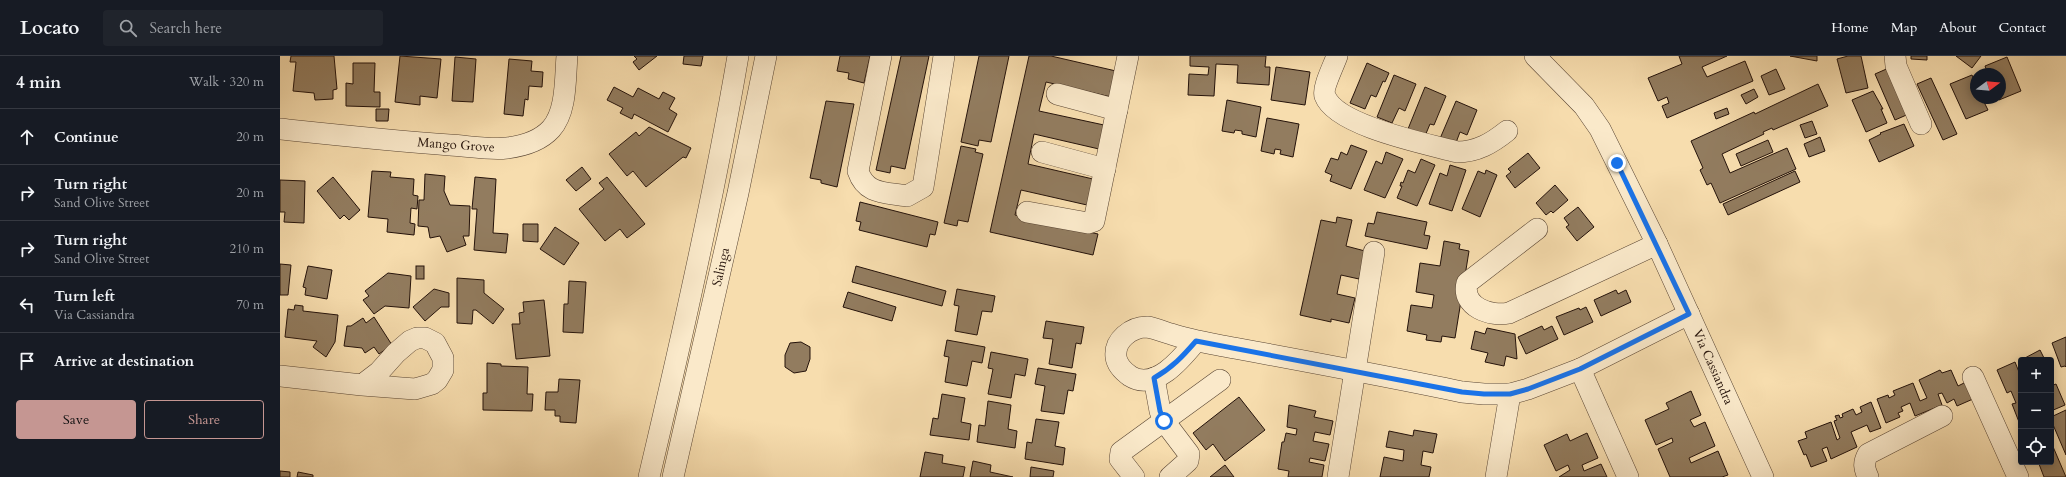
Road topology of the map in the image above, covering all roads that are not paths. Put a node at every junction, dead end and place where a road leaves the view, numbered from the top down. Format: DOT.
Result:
graph roads {
  1 [pos="567,56"];
  2 [pos="738,56"];
  3 [pos="766,56"];
  4 [pos="881,56"];
  5 [pos="944,56"];
  6 [pos="1128,56"];
  7 [pos="1337,56"];
  8 [pos="1535,56"];
  9 [pos="1895,56"];
  10 [pos="1057,94"];
  11 [pos="1117,110"];
  12 [pos="1921,124"];
  13 [pos="280,129"];
  14 [pos="1507,131"];
  15 [pos="1042,152"];
  16 [pos="1105,169"];
  17 [pos="1027,212"];
  18 [pos="1537,229"];
  19 [pos="1656,244"];
  20 [pos="1374,252"];
  21 [pos="1689,314"];
  22 [pos="1196,341"];
  23 [pos="1580,369"];
  24 [pos="1356,370"];
  25 [pos="280,376"];
  26 [pos="1973,376"];
  27 [pos="1154,378"];
  28 [pos="1220,380"];
  29 [pos="362,385"];
  30 [pos="1510,394"];
  31 [pos="1942,416"];
  32 [pos="1164,421"];
  33 [pos="649,477"];
  34 [pos="673,477"];
  35 [pos="1134,477"];
  36 [pos="1170,477"];
  37 [pos="1338,477"];
  38 [pos="1496,477"];
  39 [pos="1628,477"];
  40 [pos="1763,477"];
  41 [pos="1868,477"];
  42 [pos="2018,477"];
  1 -- 13 [label="street, Mango Grove"];
  2 -- 33 [label="street, Salinga"];
  3 -- 34 [label="street, Salinga"];
  4 -- 5 [label="street"];
  6 -- 11 [label="street"];
  7 -- 14 [label="street"];
  8 -- 19 [label="street, Via Cassiandra"];
  9 -- 12 [label="street"];
  10 -- 11 [label="street"];
  11 -- 16 [label="street"];
  15 -- 16 [label="street"];
  16 -- 17 [label="street"];
  18 -- 19 [label="street"];
  19 -- 21 [label="street, Via Cassiandra"];
  20 -- 24 [label="street"];
  21 -- 23 [label="street"];
  21 -- 40 [label="street, Via Cassiandra"];
  22 -- 24 [label="street"];
  22 -- 27 [label="street"];
  22 -- 27 [label="street"];
  23 -- 30 [label="street"];
  23 -- 39 [label="street"];
  24 -- 30 [label="street"];
  24 -- 37 [label="street"];
  25 -- 29 [label="street"];
  26 -- 42 [label="street"];
  27 -- 32 [label="street"];
  28 -- 32 [label="street"];
  30 -- 38 [label="street"];
  31 -- 41 [label="street"];
  32 -- 35 [label="street"];
  32 -- 36 [label="street"];
}
